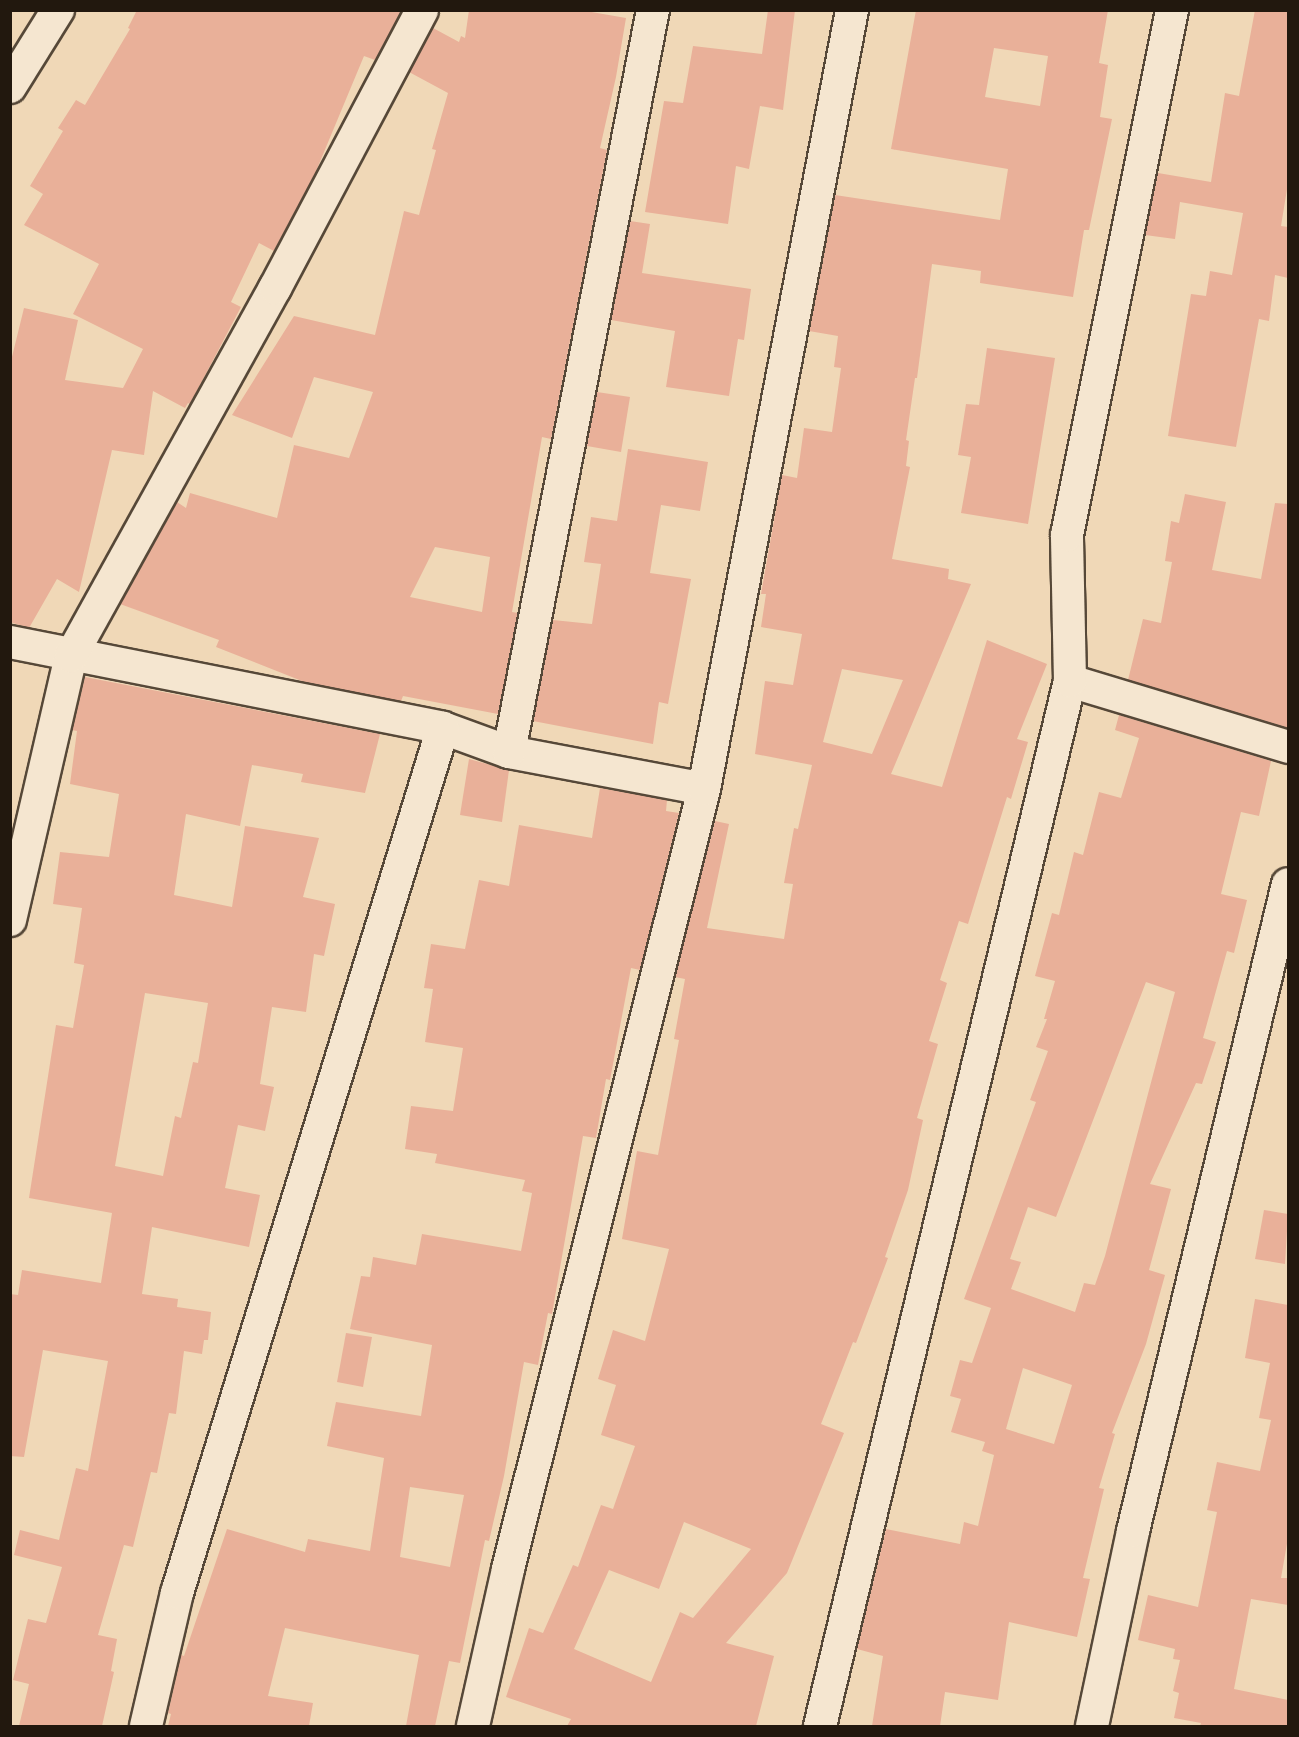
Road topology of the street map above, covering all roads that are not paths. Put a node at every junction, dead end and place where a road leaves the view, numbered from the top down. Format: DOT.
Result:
graph roads {
  1 [pos="58,10"];
  2 [pos="422,10"];
  3 [pos="653,10"];
  4 [pos="852,10"];
  5 [pos="1172,10"];
  6 [pos="10,87"];
  7 [pos="10,642"];
  8 [pos="71,656"];
  9 [pos="1070,681"];
  10 [pos="443,728"];
  11 [pos="1288,747"];
  12 [pos="509,752"];
  13 [pos="704,789"];
  14 [pos="1288,885"];
  15 [pos="10,920"];
  16 [pos="146,1726"];
  17 [pos="473,1726"];
  18 [pos="820,1726"];
  19 [pos="1092,1726"];
  1 -- 6 [label="street"];
  2 -- 8 [label="street"];
  3 -- 12 [label="street"];
  4 -- 13 [label="street"];
  5 -- 9 [label="street"];
  7 -- 8 [label="street"];
  8 -- 10 [label="street"];
  8 -- 15 [label="street"];
  9 -- 11 [label="street"];
  9 -- 18 [label="street"];
  10 -- 12 [label="street"];
  10 -- 16 [label="street"];
  12 -- 13 [label="street"];
  13 -- 17 [label="street"];
  14 -- 19 [label="street"];
}
